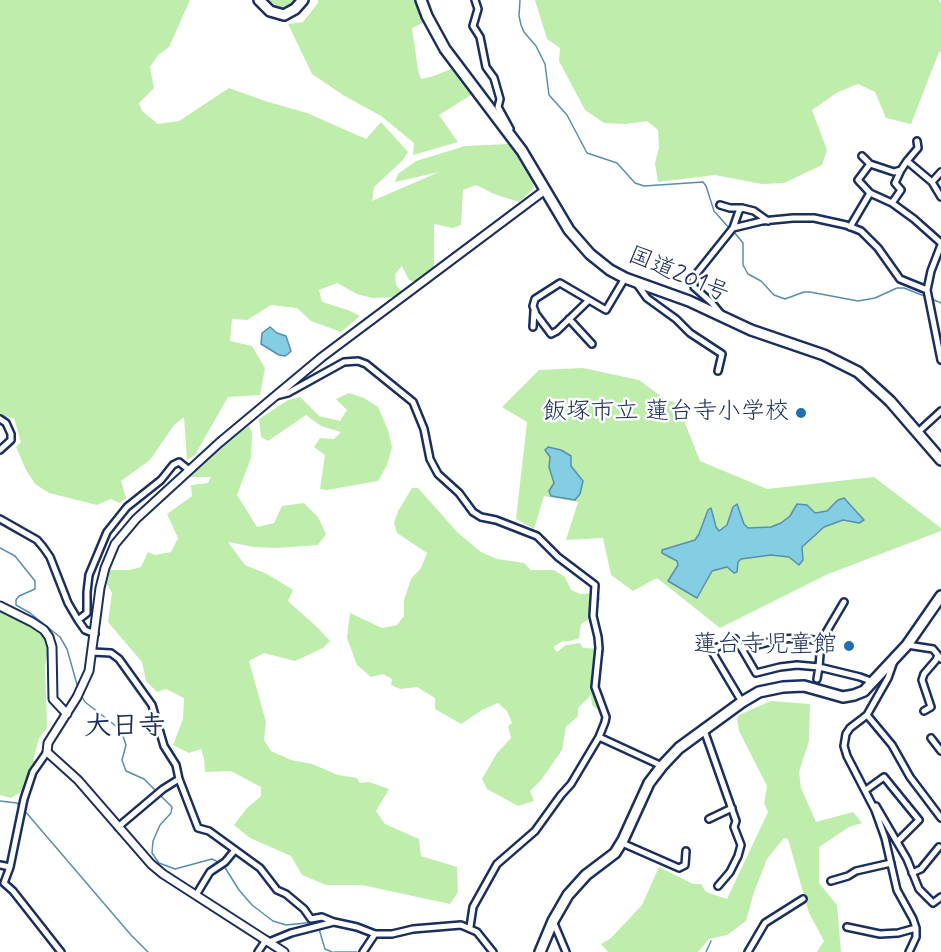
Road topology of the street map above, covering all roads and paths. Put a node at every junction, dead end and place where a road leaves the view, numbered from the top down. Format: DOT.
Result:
graph roads {
  1 [pos="259,0"];
  2 [pos="303,0"];
  3 [pos="422,0"];
  4 [pos="475,0"];
  5 [pos="507,133"];
  6 [pos="917,141"];
  7 [pos="862,156"];
  8 [pos="908,161"];
  9 [pos="870,164"];
  10 [pos="901,170"];
  11 [pos="941,172"];
  12 [pos="932,182"];
  13 [pos="545,190"];
  14 [pos="870,193"];
  15 [pos="941,197"];
  16 [pos="892,203"];
  17 [pos="720,205"];
  18 [pos="742,208"];
  19 [pos="768,220"];
  20 [pos="850,227"];
  21 [pos="733,228"];
  22 [pos="941,244"];
  23 [pos="626,278"];
  24 [pos="636,282"];
  25 [pos="927,290"];
  26 [pos="588,301"];
  27 [pos="534,309"];
  28 [pos="721,315"];
  29 [pos="569,319"];
  30 [pos="533,327"];
  31 [pos="592,344"];
  32 [pos="941,360"];
  33 [pos="718,371"];
  34 [pos="272,398"];
  35 [pos="941,411"];
  36 [pos="0,419"];
  37 [pos="917,433"];
  38 [pos="0,450"];
  39 [pos="941,460"];
  40 [pos="189,470"];
  41 [pos="0,519"];
  42 [pos="97,552"];
  43 [pos="109,559"];
  44 [pos="941,596"];
  45 [pos="844,602"];
  46 [pos="0,606"];
  47 [pos="78,620"];
  48 [pos="95,634"];
  49 [pos="821,641"];
  50 [pos="907,645"];
  51 [pos="742,649"];
  52 [pos="92,652"];
  53 [pos="940,657"];
  54 [pos="894,660"];
  55 [pos="819,667"];
  56 [pos="817,679"];
  57 [pos="873,682"];
  58 [pos="742,702"];
  59 [pos="924,711"];
  60 [pos="67,714"];
  61 [pos="867,715"];
  62 [pos="704,730"];
  63 [pos="599,737"];
  64 [pos="931,738"];
  65 [pos="941,751"];
  66 [pos="47,752"];
  67 [pos="662,766"];
  68 [pos="179,779"];
  69 [pos="866,790"];
  70 [pos="870,797"];
  71 [pos="732,808"];
  72 [pos="941,818"];
  73 [pos="709,819"];
  74 [pos="118,827"];
  75 [pos="897,842"];
  76 [pos="622,843"];
  77 [pos="939,847"];
  78 [pos="235,850"];
  79 [pos="686,851"];
  80 [pos="891,863"];
  81 [pos="0,865"];
  82 [pos="10,867"];
  83 [pos="912,873"];
  84 [pos="831,881"];
  85 [pos="718,886"];
  86 [pos="196,895"];
  87 [pos="941,897"];
  88 [pos="803,899"];
  89 [pos="553,921"];
  90 [pos="334,922"];
  91 [pos="470,927"];
  92 [pos="847,927"];
  93 [pos="916,928"];
  94 [pos="375,934"];
  95 [pos="267,941"];
  96 [pos="61,952"];
  97 [pos="258,952"];
  98 [pos="284,952"];
  99 [pos="363,952"];
  100 [pos="493,952"];
  101 [pos="540,952"];
  102 [pos="566,952"];
  103 [pos="748,952"];
  104 [pos="909,952"];
  1 -- 2 [label="main road"];
  3 -- 5 [label="main road, 国道201号"];
  4 -- 5 [label="street"];
  5 -- 13 [label="main road, 国道201号"];
  6 -- 8 [label="street"];
  7 -- 9 [label="street"];
  8 -- 10 [label="street"];
  8 -- 12 [label="street"];
  9 -- 10 [label="street"];
  9 -- 14 [label="street"];
  10 -- 16 [label="street"];
  11 -- 12 [label="street"];
  12 -- 15 [label="street"];
  13 -- 23 [label="main road, 国道201号"];
  13 -- 34 [label="street"];
  14 -- 16 [label="street"];
  14 -- 20 [label="street"];
  16 -- 22 [label="street"];
  17 -- 18 [label="street"];
  18 -- 19 [label="street"];
  18 -- 21 [label="street"];
  19 -- 20 [label="street"];
  19 -- 21 [label="street"];
  20 -- 25 [label="street"];
  21 -- 28 [label="street"];
  22 -- 25 [label="street"];
  23 -- 24 [label="main road, 国道201号"];
  23 -- 26 [label="street"];
  24 -- 28 [label="main road, 国道201号"];
  24 -- 33 [label="street"];
  25 -- 32 [label="street"];
  26 -- 27 [label="street"];
  26 -- 29 [label="street"];
  27 -- 29 [label="street"];
  27 -- 30 [label="street"];
  28 -- 37 [label="main road, 国道201号"];
  29 -- 31 [label="street"];
  34 -- 40 [label="street"];
  34 -- 63 [label="street"];
  35 -- 37 [label="street"];
  36 -- 38 [label="street"];
  37 -- 39 [label="main road, 国道201号"];
  40 -- 42 [label="street"];
  40 -- 43 [label="street"];
  41 -- 47 [label="street"];
  42 -- 43 [label="street"];
  42 -- 47 [label="street"];
  43 -- 48 [label="street"];
  44 -- 50 [label="main road"];
  45 -- 49 [label="street"];
  46 -- 60 [label="street"];
  47 -- 48 [label="street"];
  48 -- 52 [label="street"];
  49 -- 51 [label="street"];
  49 -- 55 [label="street"];
  50 -- 53 [label="street"];
  50 -- 54 [label="main road"];
  51 -- 55 [label="street"];
  51 -- 58 [label="street"];
  52 -- 60 [label="street"];
  52 -- 68 [label="street"];
  53 -- 59 [label="street"];
  54 -- 57 [label="main road"];
  54 -- 61 [label="street"];
  55 -- 56 [label="street"];
  55 -- 57 [label="street"];
  57 -- 58 [label="main road"];
  58 -- 62 [label="main road"];
  60 -- 66 [label="street"];
  61 -- 69 [label="street"];
  61 -- 72 [label="street"];
  62 -- 67 [label="main road"];
  62 -- 71 [label="street"];
  63 -- 67 [label="street"];
  63 -- 91 [label="street"];
  64 -- 65 [label="street"];
  66 -- 74 [label="street"];
  66 -- 82 [label="street"];
  67 -- 76 [label="main road"];
  68 -- 74 [label="street"];
  68 -- 78 [label="street"];
  69 -- 70 [label="street"];
  69 -- 75 [label="street"];
  70 -- 75 [label="street"];
  70 -- 80 [label="street"];
  71 -- 73 [label="street"];
  71 -- 85 [label="street"];
  74 -- 86 [label="street"];
  75 -- 83 [label="street"];
  76 -- 79 [label="street"];
  76 -- 89 [label="main road"];
  77 -- 83 [label="street"];
  78 -- 86 [label="street"];
  78 -- 90 [label="street"];
  80 -- 84 [label="street"];
  80 -- 93 [label="street"];
  81 -- 82 [label="street"];
  82 -- 96 [label="street"];
  83 -- 87 [label="street"];
  86 -- 95 [label="street"];
  88 -- 103 [label="street"];
  89 -- 101 [label="main road"];
  89 -- 102 [label="street"];
  90 -- 94 [label="street"];
  90 -- 95 [label="street"];
  91 -- 94 [label="street"];
  91 -- 100 [label="street"];
  92 -- 93 [label="street"];
  93 -- 104 [label="street"];
  94 -- 99 [label="street"];
  95 -- 97 [label="street"];
  95 -- 98 [label="street"];
}
